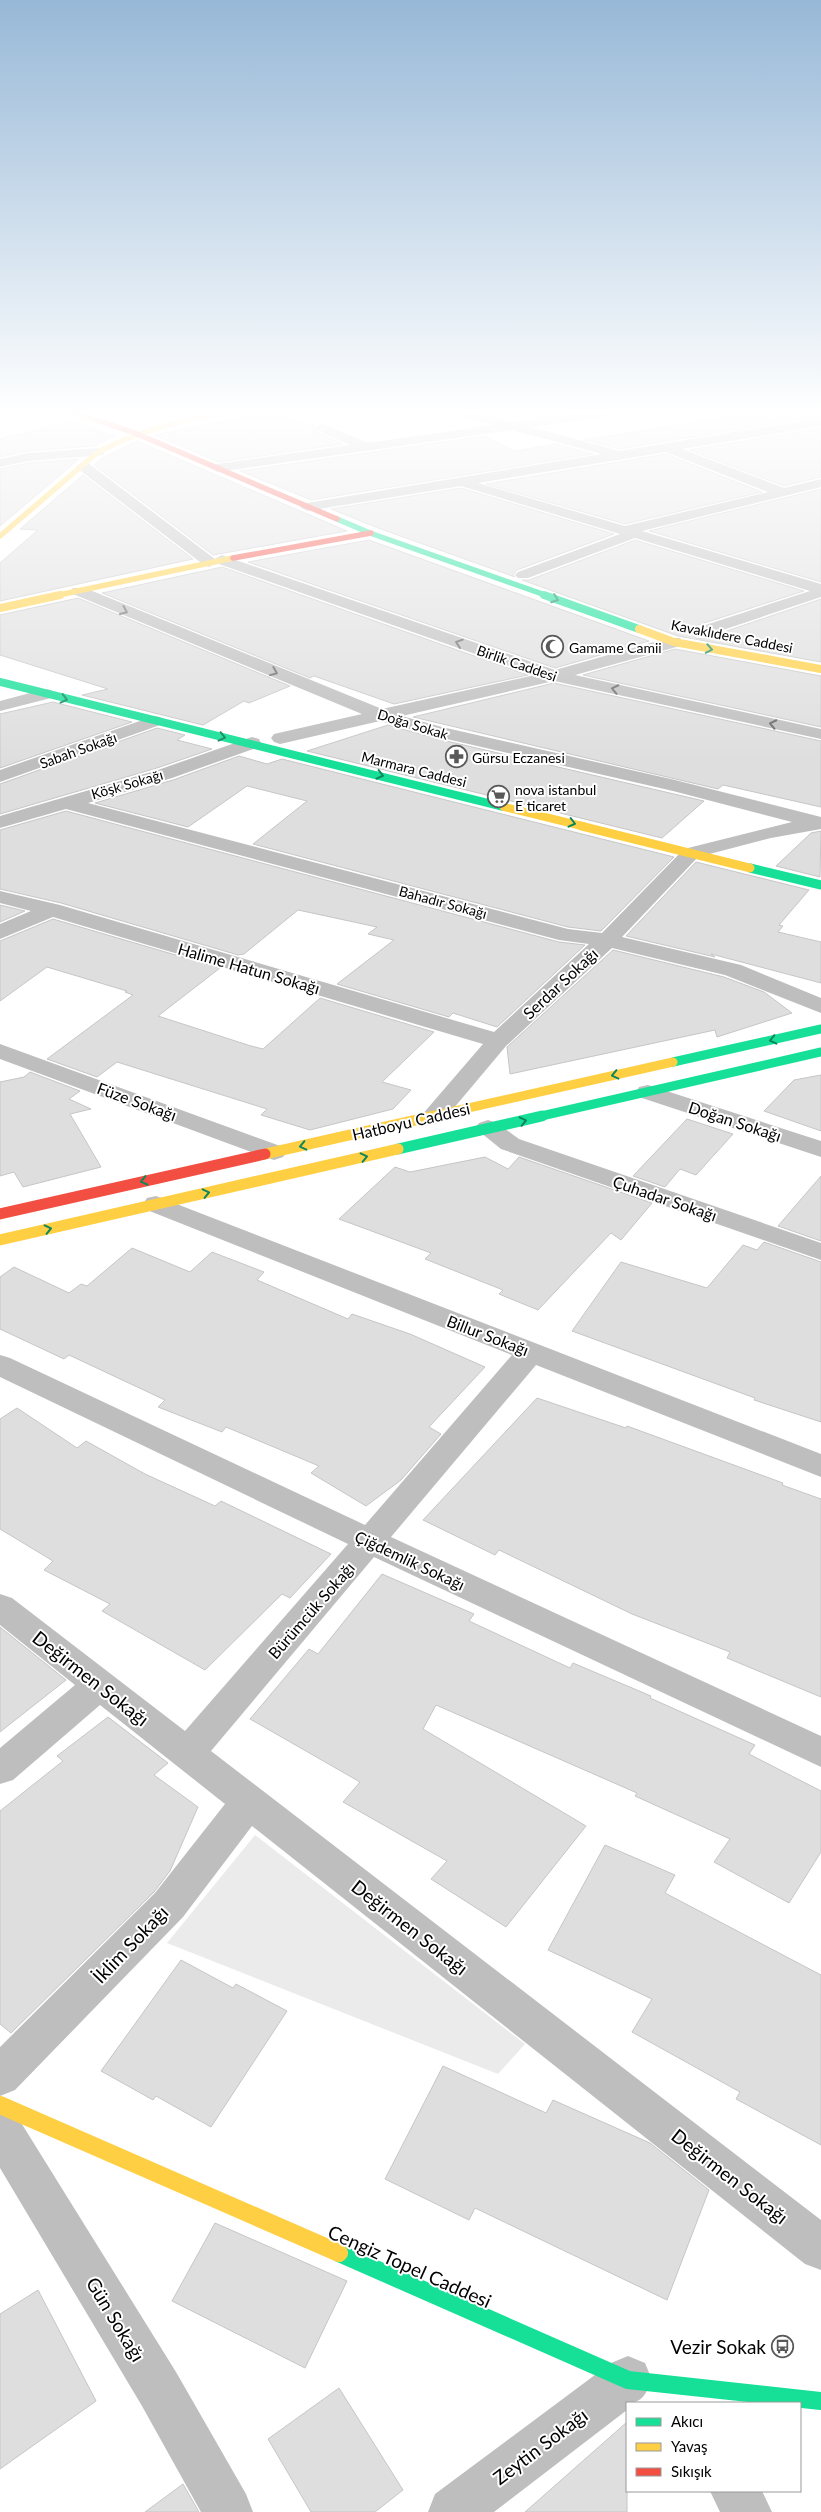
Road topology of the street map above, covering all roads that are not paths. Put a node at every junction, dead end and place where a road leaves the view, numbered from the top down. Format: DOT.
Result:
graph roads {
  1 [pos="171,529"];
  2 [pos="361,529"];
  3 [pos="385,529"];
  4 [pos="393,529"];
  5 [pos="626,529"];
  6 [pos="639,529"];
  7 [pos="632,531"];
  8 [pos="370,533"];
  9 [pos="215,561"];
  10 [pos="523,575"];
  11 [pos="821,590"];
  12 [pos="79,591"];
  13 [pos="568,591"];
  14 [pos="0,603"];
  15 [pos="16,604"];
  16 [pos="0,608"];
  17 [pos="698,631"];
  18 [pos="730,638"];
  19 [pos="674,642"];
  20 [pos="821,669"];
  21 [pos="0,672"];
  22 [pos="554,676"];
  23 [pos="0,682"];
  24 [pos="44,694"];
  25 [pos="0,706"];
  26 [pos="380,715"];
  27 [pos="154,722"];
  28 [pos="233,728"];
  29 [pos="821,734"];
  30 [pos="263,737"];
  31 [pos="308,746"];
  32 [pos="375,762"];
  33 [pos="0,776"];
  34 [pos="64,802"];
  35 [pos="0,822"];
  36 [pos="821,823"];
  37 [pos="726,850"];
  38 [pos="691,853"];
  39 [pos="821,885"];
  40 [pos="0,897"];
  41 [pos="52,910"];
  42 [pos="0,932"];
  43 [pos="607,940"];
  44 [pos="821,1006"];
  45 [pos="821,1029"];
  46 [pos="498,1041"];
  47 [pos="821,1052"];
  48 [pos="4,1055"];
  49 [pos="648,1092"];
  50 [pos="434,1116"];
  51 [pos="488,1128"];
  52 [pos="453,1136"];
  53 [pos="510,1144"];
  54 [pos="821,1150"];
  55 [pos="274,1152"];
  56 [pos="156,1204"];
  57 [pos="0,1214"];
  58 [pos="0,1240"];
  59 [pos="821,1252"];
  60 [pos="531,1352"];
  61 [pos="0,1365"];
  62 [pos="821,1466"];
  63 [pos="370,1541"];
  64 [pos="0,1607"];
  65 [pos="100,1685"];
  66 [pos="821,1752"];
  67 [pos="188,1754"];
  68 [pos="0,1770"];
  69 [pos="249,1802"];
  70 [pos="0,2076"];
  71 [pos="0,2105"];
  72 [pos="0,2128"];
  73 [pos="821,2248"];
  74 [pos="628,2380"];
  75 [pos="688,2396"];
  76 [pos="821,2401"];
  77 [pos="736,2492"];
  78 [pos="228,2512"];
  79 [pos="453,2512"];
  80 [pos="747,2512"];
  1 -- 9 [label="street, Birlik Caddesi"];
  2 -- 8 [label="street, Kavaklıdere Caddesi"];
  3 -- 8 [label="street"];
  4 -- 10 [label="street, Kavaklıdere Caddesi"];
  5 -- 7 [label="street"];
  6 -- 7 [label="street"];
  7 -- 10 [label="street"];
  7 -- 11 [label="street"];
  8 -- 9 [label="street"];
  8 -- 19 [label="street, Kavaklıdere Caddesi, one-way"];
  9 -- 12 [label="street"];
  22 -- 9 [label="street, Birlik Caddesi, one-way"];
  10 -- 13 [label="street, Kavaklıdere Caddesi"];
  11 -- 17 [label="street"];
  12 -- 15 [label="street"];
  12 -- 26 [label="street, Doğa Sokak, one-way"];
  14 -- 15 [label="street"];
  15 -- 16 [label="street"];
  17 -- 18 [label="street, Kavaklıdere Caddesi"];
  17 -- 19 [label="street"];
  19 -- 20 [label="street, Kavaklıdere Caddesi, one-way"];
  19 -- 22 [label="street, Köşk Sokağı"];
  21 -- 28 [label="street"];
  22 -- 26 [label="street, Köşk Sokağı"];
  29 -- 22 [label="street, Birlik Caddesi, one-way"];
  23 -- 24 [label="street, Marmara Caddesi"];
  24 -- 25 [label="street"];
  24 -- 27 [label="street, Marmara Caddesi, one-way"];
  26 -- 30 [label="street, Köşk Sokağı"];
  26 -- 36 [label="street, Doğa Sokak"];
  27 -- 30 [label="street, Marmara Caddesi, one-way"];
  27 -- 33 [label="street, Sabah Sokağı"];
  30 -- 31 [label="street, Marmara Caddesi"];
  30 -- 34 [label="street, Köşk Sokağı"];
  30 -- 38 [label="street, Marmara Caddesi, one-way"];
  32 -- 37 [label="street, Marmara Caddesi"];
  34 -- 35 [label="street, Köşk Sokağı"];
  34 -- 43 [label="street, Bahadır Sokağı"];
  36 -- 37 [label="street"];
  37 -- 38 [label="street"];
  38 -- 39 [label="street, Marmara Caddesi"];
  38 -- 43 [label="street, Serdar Sokağı"];
  40 -- 41 [label="street, Halime Hatun Sokağı"];
  41 -- 42 [label="street"];
  41 -- 46 [label="street, Halime Hatun Sokağı"];
  43 -- 44 [label="street, Bahadır Sokağı"];
  43 -- 46 [label="street, Serdar Sokağı"];
  45 -- 50 [label="street, Hatboyu Caddesi, one-way"];
  46 -- 50 [label="street, Serdar Sokağı"];
  47 -- 49 [label="street, Hatboyu Caddesi"];
  48 -- 55 [label="street, Füze Sokağı"];
  51 -- 49 [label="street, Hatboyu Caddesi, one-way"];
  49 -- 54 [label="street, Doğan Sokağı"];
  50 -- 52 [label="street"];
  50 -- 55 [label="street, Hatboyu Caddesi, one-way"];
  51 -- 52 [label="street, Hatboyu Caddesi"];
  51 -- 53 [label="street, Hatboyu Caddesi"];
  56 -- 52 [label="street, Hatboyu Caddesi, one-way"];
  53 -- 59 [label="street, Çuhadar Sokağı"];
  55 -- 57 [label="street, Hatboyu Caddesi, one-way"];
  58 -- 56 [label="street, Hatboyu Caddesi, one-way"];
  56 -- 60 [label="street, Billur Sokağı"];
  60 -- 62 [label="street, Billur Sokağı"];
  60 -- 63 [label="street, Bürümcük Sokağı"];
  61 -- 63 [label="street, Çiğdemlik Sokağı"];
  63 -- 66 [label="street, Çiğdemlik Sokağı"];
  63 -- 67 [label="street, Bürümcük Sokağı"];
  64 -- 65 [label="street, Değirmen Sokağı"];
  65 -- 67 [label="street, Değirmen Sokağı"];
  65 -- 68 [label="street"];
  67 -- 69 [label="street, Değirmen Sokağı"];
  69 -- 70 [label="street, İklim Sokağı"];
  69 -- 73 [label="street, Değirmen Sokağı"];
  71 -- 74 [label="street, Cengiz Topel Caddesi"];
  72 -- 78 [label="street, Gün Sokağı"];
  74 -- 75 [label="street, Cengiz Topel Caddesi"];
  74 -- 79 [label="street, Zeytin Sokağı"];
  75 -- 76 [label="street, Cengiz Topel Caddesi"];
  77 -- 80 [label="street"];
}
